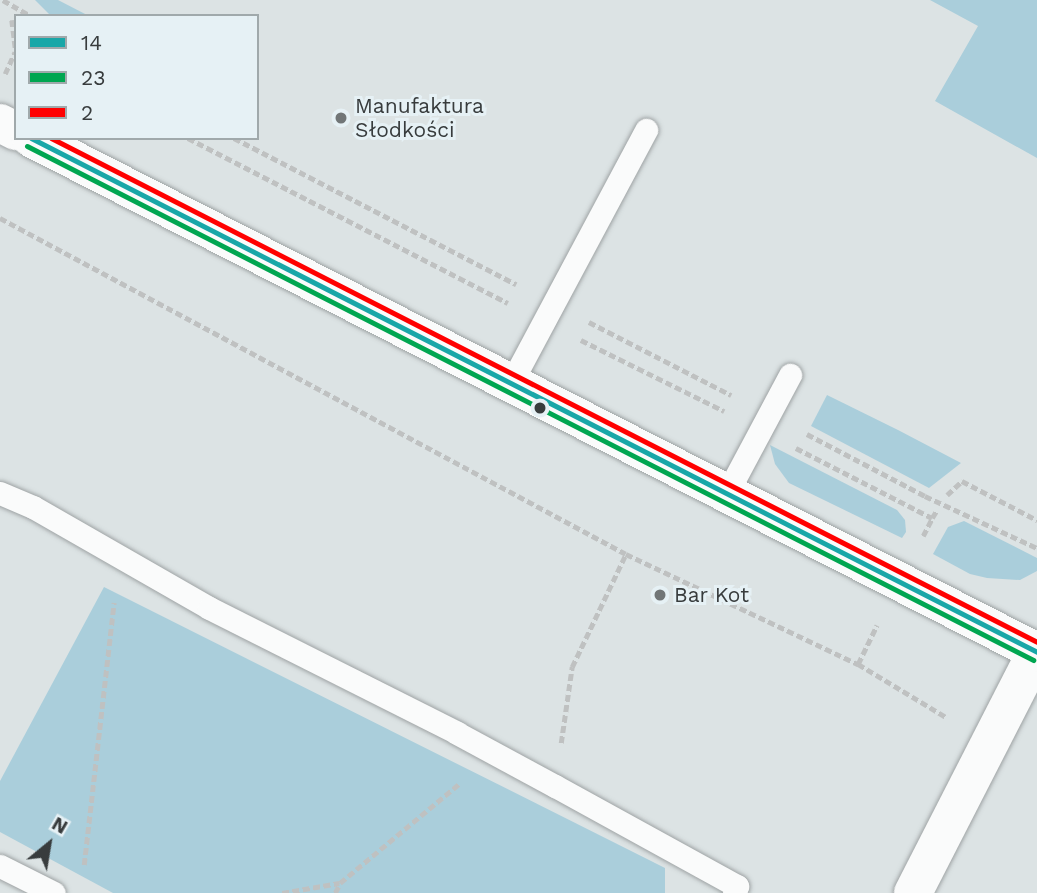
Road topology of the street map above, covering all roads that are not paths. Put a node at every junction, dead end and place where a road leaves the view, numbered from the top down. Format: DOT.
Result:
graph roads {
  1 [pos="646,130"];
  2 [pos="35,140"];
  3 [pos="790,375"];
  4 [pos="511,383"];
  5 [pos="0,493"];
  6 [pos="727,493"];
  7 [pos="1037,652"];
  8 [pos="0,866"];
  9 [pos="54,893"];
  10 [pos="734,893"];
  11 [pos="913,893"];
  1 -- 4 [label="lane"];
  2 -- 4 [label="street"];
  3 -- 6 [label="lane"];
  4 -- 6 [label="street"];
  5 -- 10 [label="lane"];
  6 -- 7 [label="street"];
  7 -- 11 [label="street"];
  8 -- 9 [label="lane"];
}
